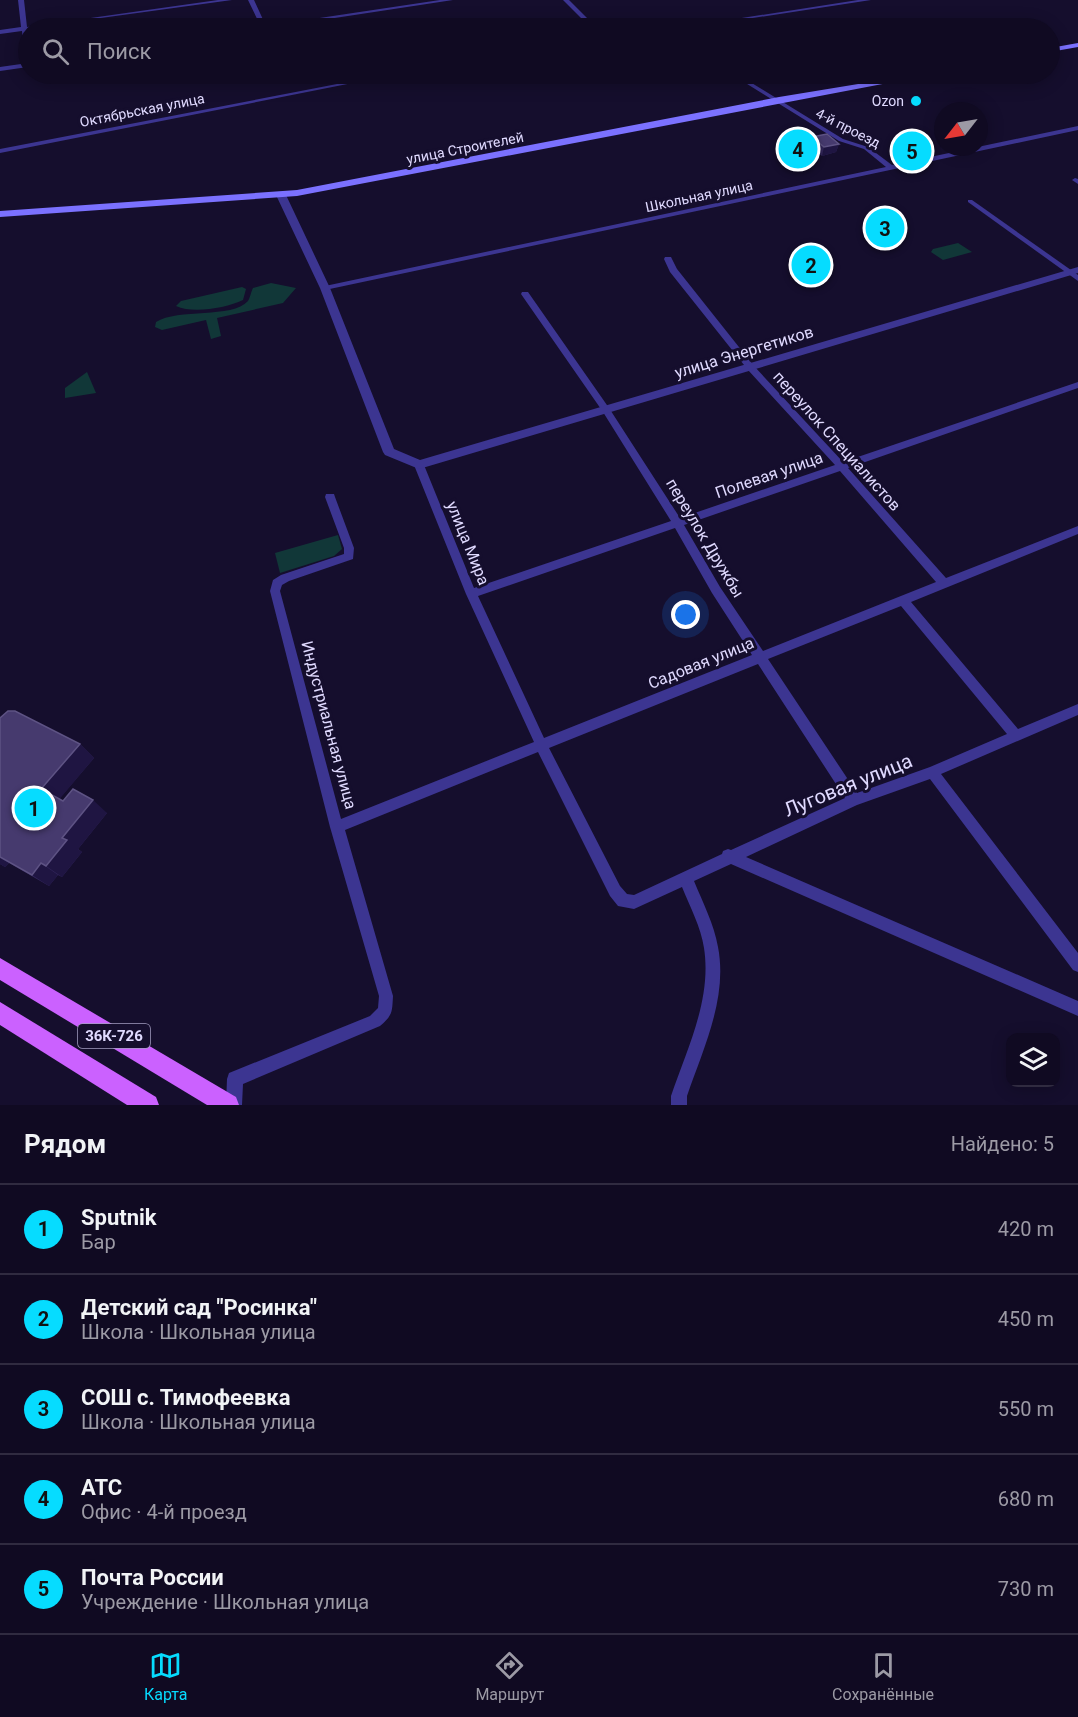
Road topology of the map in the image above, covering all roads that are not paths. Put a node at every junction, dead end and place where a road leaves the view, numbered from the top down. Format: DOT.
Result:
graph roads {
  1 [pos="21,0"];
  2 [pos="229,0"];
  3 [pos="251,0"];
  4 [pos="450,0"];
  5 [pos="566,0"];
  6 [pos="868,0"];
  7 [pos="23,18"];
  8 [pos="102,18"];
  9 [pos="259,18"];
  10 [pos="330,18"];
  11 [pos="584,18"];
  12 [pos="755,18"];
  13 [pos="18,30"];
  14 [pos="0,32"];
  15 [pos="1078,45"];
  16 [pos="1060,48"];
  17 [pos="18,65"];
  18 [pos="0,69"];
  19 [pos="344,84"];
  20 [pos="751,84"];
  21 [pos="873,84"];
  22 [pos="779,100"];
  23 [pos="1078,128"];
  24 [pos="0,151"];
  25 [pos="890,167"];
  26 [pos="280,195"];
  27 [pos="970,201"];
  28 [pos="0,214"];
  29 [pos="668,259"];
  30 [pos="1075,274"];
  31 [pos="325,288"];
  32 [pos="525,294"];
  33 [pos="751,368"];
  34 [pos="1078,385"];
  35 [pos="606,410"];
  36 [pos="419,465"];
  37 [pos="841,466"];
  38 [pos="330,497"];
  39 [pos="678,523"];
  40 [pos="1078,530"];
  41 [pos="944,584"];
  42 [pos="471,594"];
  43 [pos="903,600"];
  44 [pos="761,657"];
  45 [pos="1078,709"];
  46 [pos="1016,736"];
  47 [pos="541,745"];
  48 [pos="932,772"];
  49 [pos="854,800"];
  50 [pos="337,827"];
  51 [pos="728,856"];
  52 [pos="685,877"];
  53 [pos="634,902"];
  54 [pos="1078,965"];
  55 [pos="0,968"];
  56 [pos="1078,1009"];
  57 [pos="0,1013"];
  58 [pos="148,1105"];
  59 [pos="228,1105"];
  60 [pos="234,1105"];
  61 [pos="679,1105"];
  1 -- 7 [label="street"];
  2 -- 8 [label="street"];
  3 -- 9 [label="street"];
  4 -- 10 [label="street"];
  5 -- 11 [label="street"];
  6 -- 12 [label="street"];
  13 -- 14 [label="street"];
  15 -- 16 [label="main road"];
  17 -- 18 [label="street"];
  19 -- 24 [label="street, Октябрьская улица"];
  20 -- 22 [label="street, 4-й проезд"];
  21 -- 22 [label="main road, улица Строителей"];
  22 -- 25 [label="street, 4-й проезд"];
  22 -- 26 [label="main road, улица Строителей"];
  23 -- 25 [label="street, Школьная улица"];
  25 -- 31 [label="street, Школьная улица"];
  26 -- 28 [label="main road, улица Строителей"];
  26 -- 31 [label="street"];
  27 -- 30 [label="street"];
  29 -- 33 [label="street, переулок Специалистов"];
  30 -- 33 [label="street, улица Энергетиков"];
  31 -- 36 [label="street"];
  32 -- 35 [label="street, переулок Дружбы"];
  33 -- 35 [label="street, улица Энергетиков"];
  33 -- 37 [label="street, переулок Специалистов"];
  34 -- 37 [label="street, Полевая улица"];
  35 -- 36 [label="street, улица Энергетиков"];
  35 -- 39 [label="street, переулок Дружбы"];
  36 -- 42 [label="street, улица Мира"];
  37 -- 39 [label="street, Полевая улица"];
  37 -- 41 [label="street, переулок Специалистов"];
  38 -- 50 [label="street, Индустриальная улица"];
  39 -- 42 [label="street, Полевая улица"];
  39 -- 44 [label="street, переулок Дружбы"];
  40 -- 41 [label="street, Садовая улица"];
  41 -- 43 [label="street, Садовая улица"];
  42 -- 47 [label="street, улица Мира"];
  43 -- 44 [label="street, Садовая улица"];
  43 -- 46 [label="street"];
  44 -- 47 [label="street, Садовая улица"];
  44 -- 49 [label="street, переулок Дружбы"];
  45 -- 46 [label="street, Луговая улица"];
  46 -- 48 [label="street, Луговая улица"];
  47 -- 50 [label="street, Садовая улица"];
  47 -- 53 [label="street, улица Мира"];
  48 -- 49 [label="street, Луговая улица"];
  48 -- 54 [label="street"];
  49 -- 51 [label="street, Луговая улица"];
  50 -- 60 [label="street, Индустриальная улица"];
  51 -- 52 [label="street, Луговая улица"];
  51 -- 56 [label="street"];
  52 -- 53 [label="street, Луговая улица"];
  52 -- 61 [label="street"];
  55 -- 59 [label="main road, 36К-726"];
  57 -- 58 [label="main road, 36К-726"];
}
